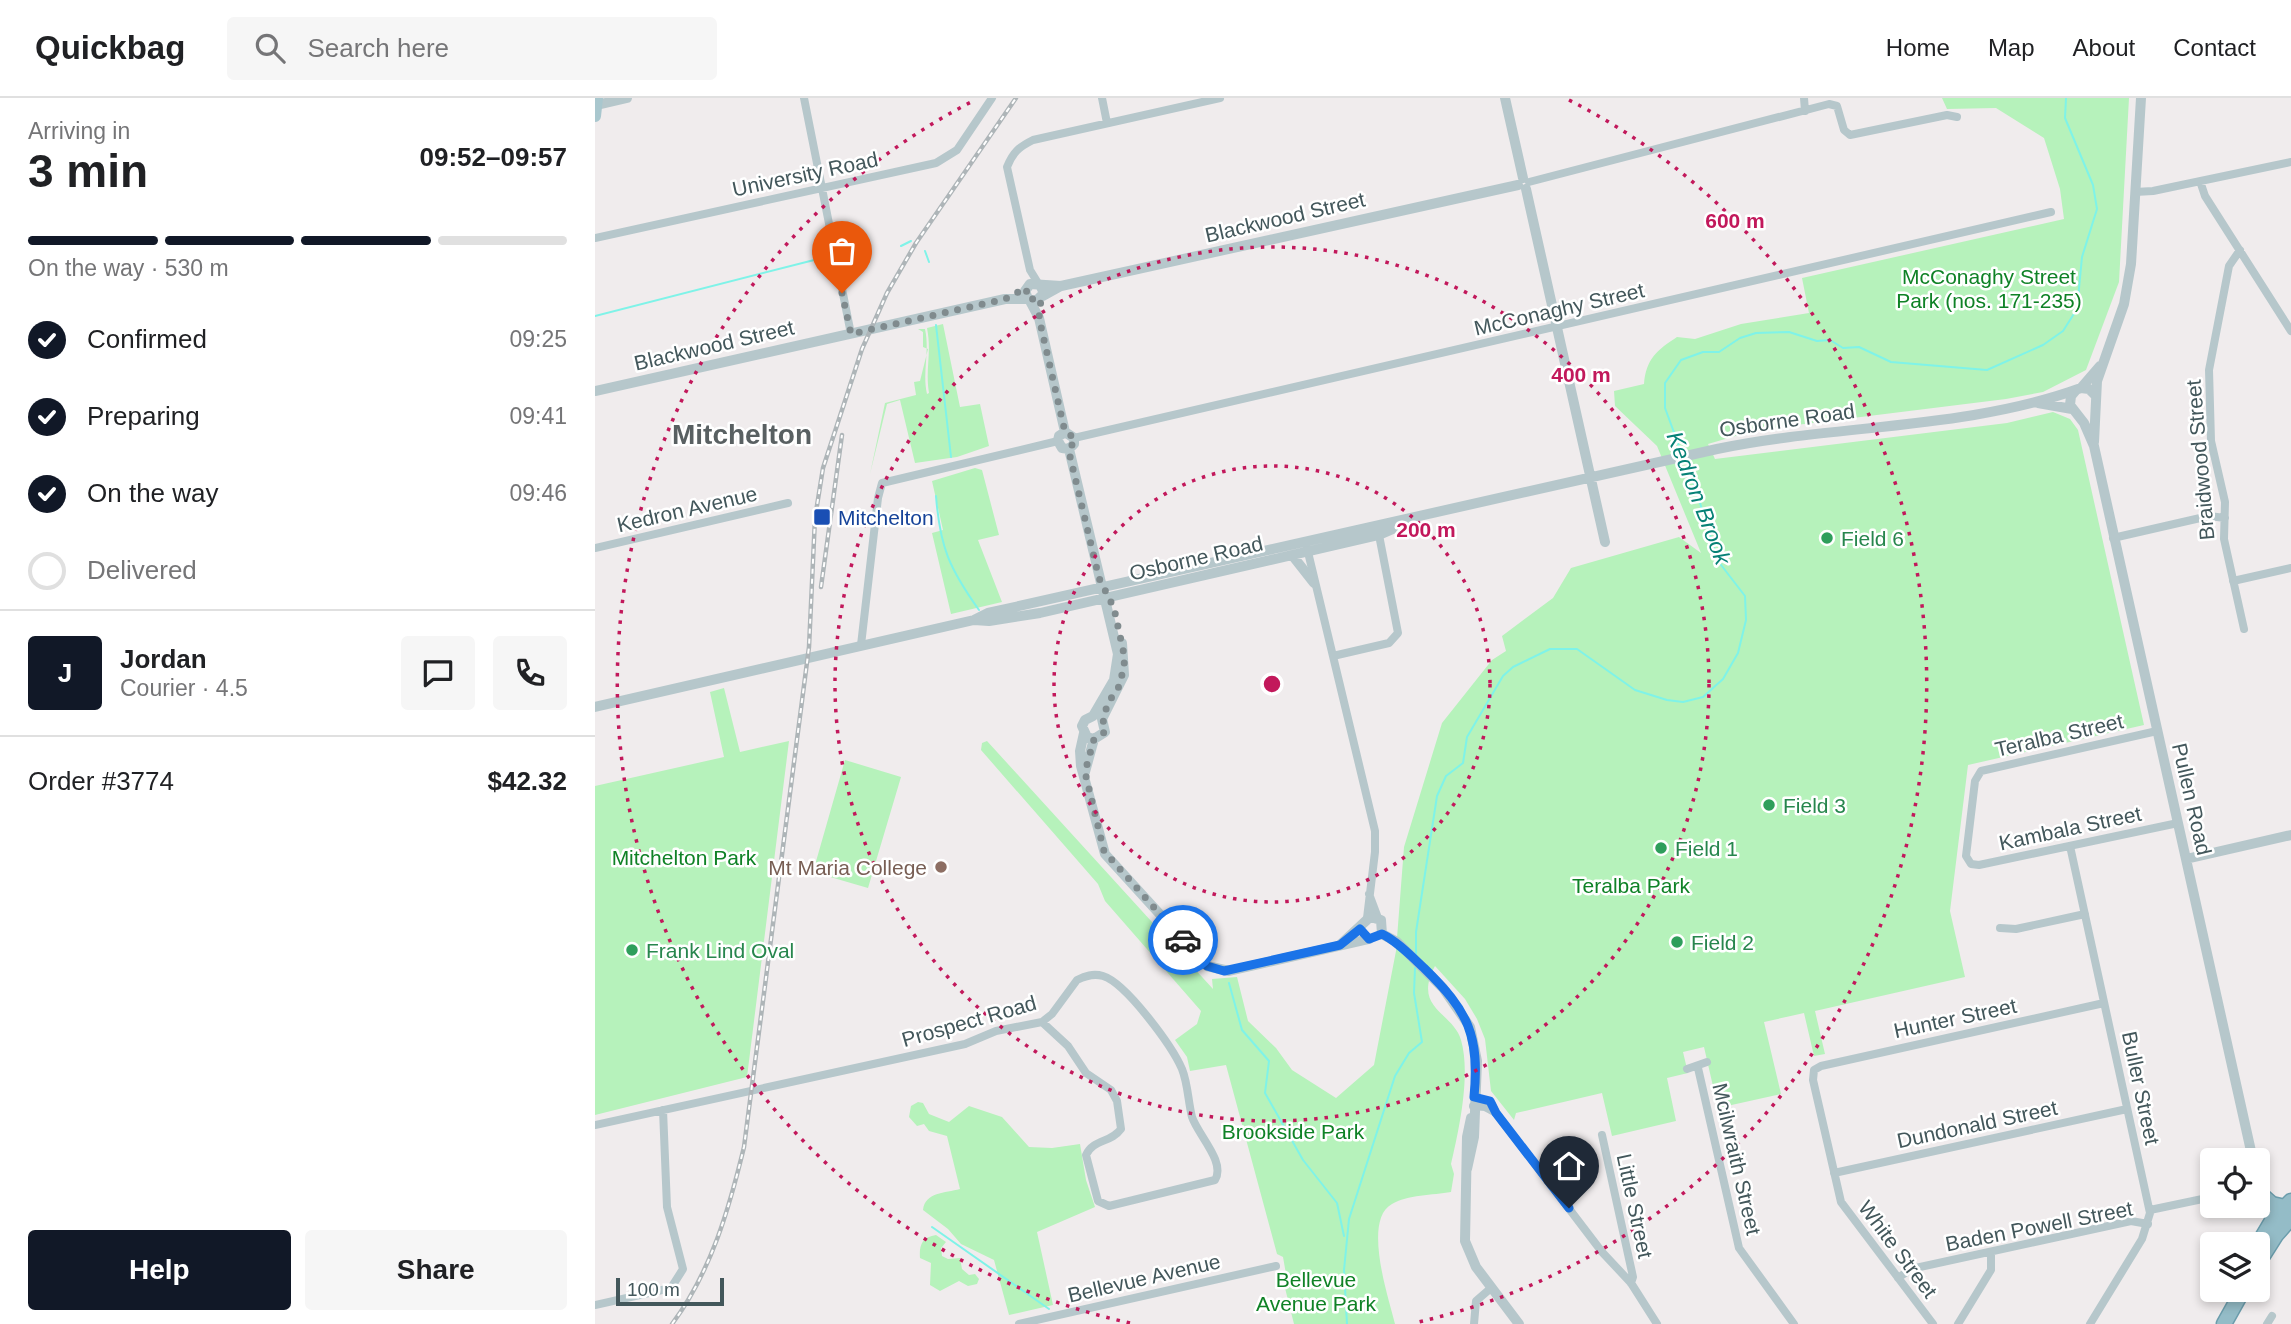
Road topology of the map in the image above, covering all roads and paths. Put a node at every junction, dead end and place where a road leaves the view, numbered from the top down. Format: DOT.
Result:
graph roads {
  1 [pos="627,98"];
  2 [pos="804,98"];
  3 [pos="992,98"];
  4 [pos="1102,98"];
  5 [pos="1220,98"];
  6 [pos="1505,98"];
  7 [pos="1804,98"];
  8 [pos="2141,98"];
  9 [pos="596,106"];
  10 [pos="1805,111"];
  11 [pos="1957,117"];
  12 [pos="1107,123"];
  13 [pos="2291,162"];
  14 [pos="2200,181"];
  15 [pos="1524,183"];
  16 [pos="821,188"];
  17 [pos="2135,192"];
  18 [pos="2050,212"];
  19 [pos="595,238"];
  20 [pos="2239,250"];
  21 [pos="1033,285"];
  22 [pos="1061,286"];
  23 [pos="1042,297"];
  24 [pos="1005,299"];
  25 [pos="1029,300"];
  26 [pos="1039,318"];
  27 [pos="1558,327"];
  28 [pos="2291,331"];
  29 [pos="851,334"];
  30 [pos="2103,363"];
  31 [pos="2078,389"];
  32 [pos="595,391"];
  33 [pos="2095,395"];
  34 [pos="2037,403"];
  35 [pos="2095,409"];
  36 [pos="2075,412"];
  37 [pos="1065,432"];
  38 [pos="1075,438"];
  39 [pos="1058,441"];
  40 [pos="2094,446"];
  41 [pos="1069,449"];
  42 [pos="1591,477"];
  43 [pos="787,503"];
  44 [pos="1422,516"];
  45 [pos="2225,518"];
  46 [pos="1379,536"];
  47 [pos="2113,538"];
  48 [pos="1305,540"];
  49 [pos="1605,542"];
  50 [pos="595,548"];
  51 [pos="1308,552"];
  52 [pos="1292,555"];
  53 [pos="2291,568"];
  54 [pos="2233,581"];
  55 [pos="1314,583"];
  56 [pos="1102,587"];
  57 [pos="1107,598"];
  58 [pos="974,620"];
  59 [pos="2244,629"];
  60 [pos="861,645"];
  61 [pos="1333,656"];
  62 [pos="595,707"];
  63 [pos="1098,717"];
  64 [pos="2157,731"];
  65 [pos="1084,733"];
  66 [pos="1094,739"];
  67 [pos="1085,772"];
  68 [pos="2178,823"];
  69 [pos="2291,835"];
  70 [pos="2070,846"];
  71 [pos="2186,859"];
  72 [pos="1969,863"];
  73 [pos="2085,914"];
  74 [pos="1372,918"];
  75 [pos="2000,928"];
  76 [pos="1360,929"];
  77 [pos="1382,934"];
  78 [pos="1369,939"];
  79 [pos="1340,945"];
  80 [pos="2104,1003"];
  81 [pos="1042,1022"];
  82 [pos="1707,1062"];
  83 [pos="1698,1068"];
  84 [pos="1687,1069"];
  85 [pos="1814,1070"];
  86 [pos="1473,1105"];
  87 [pos="2127,1109"];
  88 [pos="663,1110"];
  89 [pos="595,1125"];
  90 [pos="1602,1135"];
  91 [pos="2250,1148"];
  92 [pos="1834,1173"];
  93 [pos="2200,1200"];
  94 [pos="2270,1203"];
  95 [pos="2289,1209"];
  96 [pos="2150,1210"];
  97 [pos="2270,1217"];
  98 [pos="2148,1224"];
  99 [pos="2275,1227"];
  100 [pos="2270,1232"];
  101 [pos="2270,1238"];
  102 [pos="1991,1252"];
  103 [pos="1276,1266"];
  104 [pos="1898,1278"];
  105 [pos="1631,1283"];
  106 [pos="1491,1288"];
  107 [pos="2226,1302"];
  108 [pos="2236,1302"];
  109 [pos="595,1305"];
  110 [pos="1019,1324"];
  111 [pos="1473,1324"];
  112 [pos="1519,1324"];
  113 [pos="1657,1324"];
  114 [pos="1794,1324"];
  115 [pos="1933,1324"];
  116 [pos="1958,1324"];
  117 [pos="2090,1324"];
  118 [pos="2214,1324"];
  119 [pos="2224,1324"];
  1 -- 9 [label="street"];
  2 -- 16 [label="street"];
  3 -- 16 [label="street, University Road"];
  4 -- 12 [label="street"];
  5 -- 12 [label="street"];
  6 -- 15 [label="street"];
  7 -- 10 [label="street"];
  8 -- 17 [label="street"];
  10 -- 11 [label="street, Blackwood Street"];
  10 -- 15 [label="street, Blackwood Street"];
  12 -- 21 [label="street"];
  13 -- 14 [label="street"];
  14 -- 17 [label="street"];
  14 -- 20 [label="street"];
  15 -- 22 [label="street, Blackwood Street"];
  15 -- 27 [label="street"];
  16 -- 19 [label="street, University Road"];
  16 -- 29 [label="street"];
  17 -- 30 [label="street"];
  18 -- 27 [label="street, McConaghy Street"];
  20 -- 28 [label="street"];
  20 -- 45 [label="street, Braidwood Street"];
  21 -- 22 [label="street, Blackwood Street"];
  21 -- 23 [label="street"];
  21 -- 24 [label="street, Blackwood Street"];
  21 -- 25 [label="street"];
  22 -- 23 [label="street, Blackwood Street"];
  23 -- 25 [label="street, Blackwood Street"];
  23 -- 26 [label="street"];
  24 -- 25 [label="street, Blackwood Street"];
  24 -- 29 [label="street, Blackwood Street"];
  25 -- 26 [label="street"];
  26 -- 37 [label="street"];
  27 -- 38 [label="street, McConaghy Street"];
  27 -- 42 [label="street"];
  29 -- 32 [label="street, Blackwood Street"];
  30 -- 31 [label="street"];
  30 -- 33 [label="street"];
  31 -- 33 [label="street"];
  31 -- 34 [label="street, Osborne Road"];
  31 -- 36 [label="street"];
  33 -- 35 [label="street"];
  34 -- 36 [label="street, Osborne Road"];
  34 -- 42 [label="street, Osborne Road"];
  35 -- 36 [label="street"];
  35 -- 40 [label="street, Pullen Road"];
  36 -- 40 [label="street, Pullen Road"];
  37 -- 38 [label="street"];
  37 -- 39 [label="street"];
  38 -- 41 [label="street"];
  39 -- 41 [label="street"];
  39 -- 60 [label="street"];
  40 -- 47 [label="street, Pullen Road"];
  41 -- 56 [label="street"];
  42 -- 44 [label="street, Osborne Road"];
  42 -- 49 [label="street"];
  43 -- 50 [label="street, Kedron Avenue"];
  44 -- 46 [label="street, Osborne Road"];
  44 -- 48 [label="street, Osborne Road"];
  45 -- 47 [label="street"];
  45 -- 54 [label="street, Braidwood Street"];
  46 -- 51 [label="street, Osborne Road"];
  46 -- 61 [label="street"];
  47 -- 64 [label="street, Pullen Road"];
  48 -- 51 [label="street"];
  48 -- 56 [label="street, Osborne Road"];
  51 -- 52 [label="street, Osborne Road"];
  51 -- 55 [label="street"];
  52 -- 55 [label="street"];
  52 -- 57 [label="street, Osborne Road"];
  53 -- 54 [label="street"];
  54 -- 59 [label="street, Braidwood Street"];
  55 -- 61 [label="street"];
  56 -- 57 [label="street"];
  56 -- 58 [label="street, Osborne Road"];
  57 -- 58 [label="street, Osborne Road"];
  57 -- 63 [label="street"];
  58 -- 60 [label="street, Osborne Road"];
  60 -- 62 [label="street, Osborne Road"];
  61 -- 74 [label="street"];
  63 -- 65 [label="street"];
  63 -- 66 [label="street"];
  64 -- 68 [label="street, Pullen Road"];
  64 -- 72 [label="street, Teralba Street"];
  65 -- 66 [label="street"];
  65 -- 67 [label="street"];
  66 -- 67 [label="street"];
  67 -- 79 [label="street"];
  68 -- 70 [label="street, Kambala Street"];
  68 -- 71 [label="street, Pullen Road"];
  69 -- 71 [label="street"];
  70 -- 72 [label="street, Kambala Street"];
  70 -- 73 [label="street, Buller Street"];
  71 -- 91 [label="street, Pullen Road"];
  73 -- 75 [label="street"];
  73 -- 80 [label="street, Buller Street"];
  74 -- 76 [label="street"];
  74 -- 77 [label="street"];
  76 -- 78 [label="street"];
  76 -- 79 [label="street"];
  77 -- 78 [label="street"];
  77 -- 86 [label="street"];
  78 -- 79 [label="street"];
  80 -- 85 [label="street, Hunter Street"];
  80 -- 87 [label="street, Buller Street"];
  81 -- 81 [label="street, Prospect Road"];
  81 -- 88 [label="street, Prospect Road"];
  82 -- 83 [label="street, Mcilwraith Street"];
  83 -- 84 [label="street, Mcilwraith Street"];
  83 -- 114 [label="street, Mcilwraith Street"];
  85 -- 92 [label="street, White Street"];
  86 -- 105 [label="street"];
  86 -- 106 [label="street"];
  87 -- 92 [label="street, Dundonald Street"];
  87 -- 96 [label="street, Buller Street"];
  88 -- 89 [label="street, Prospect Road"];
  88 -- 109 [label="street"];
  90 -- 105 [label="street, Little Street"];
  92 -- 104 [label="street, White Street"];
  93 -- 96 [label="street"];
  94 -- 95 [label="highway"];
  95 -- 99 [label="highway"];
  96 -- 98 [label="street, Buller Street"];
  97 -- 99 [label="street"];
  98 -- 102 [label="street, Baden Powell Street"];
  98 -- 117 [label="street, Buller Street"];
  99 -- 100 [label="highway"];
  99 -- 101 [label="highway"];
  102 -- 104 [label="street, Baden Powell Street"];
  102 -- 116 [label="street"];
  103 -- 110 [label="street, Bellevue Avenue"];
  104 -- 115 [label="street, White Street"];
  105 -- 113 [label="street"];
  106 -- 111 [label="street"];
  106 -- 112 [label="street"];
  107 -- 118 [label="highway"];
  108 -- 119 [label="highway"];
}
